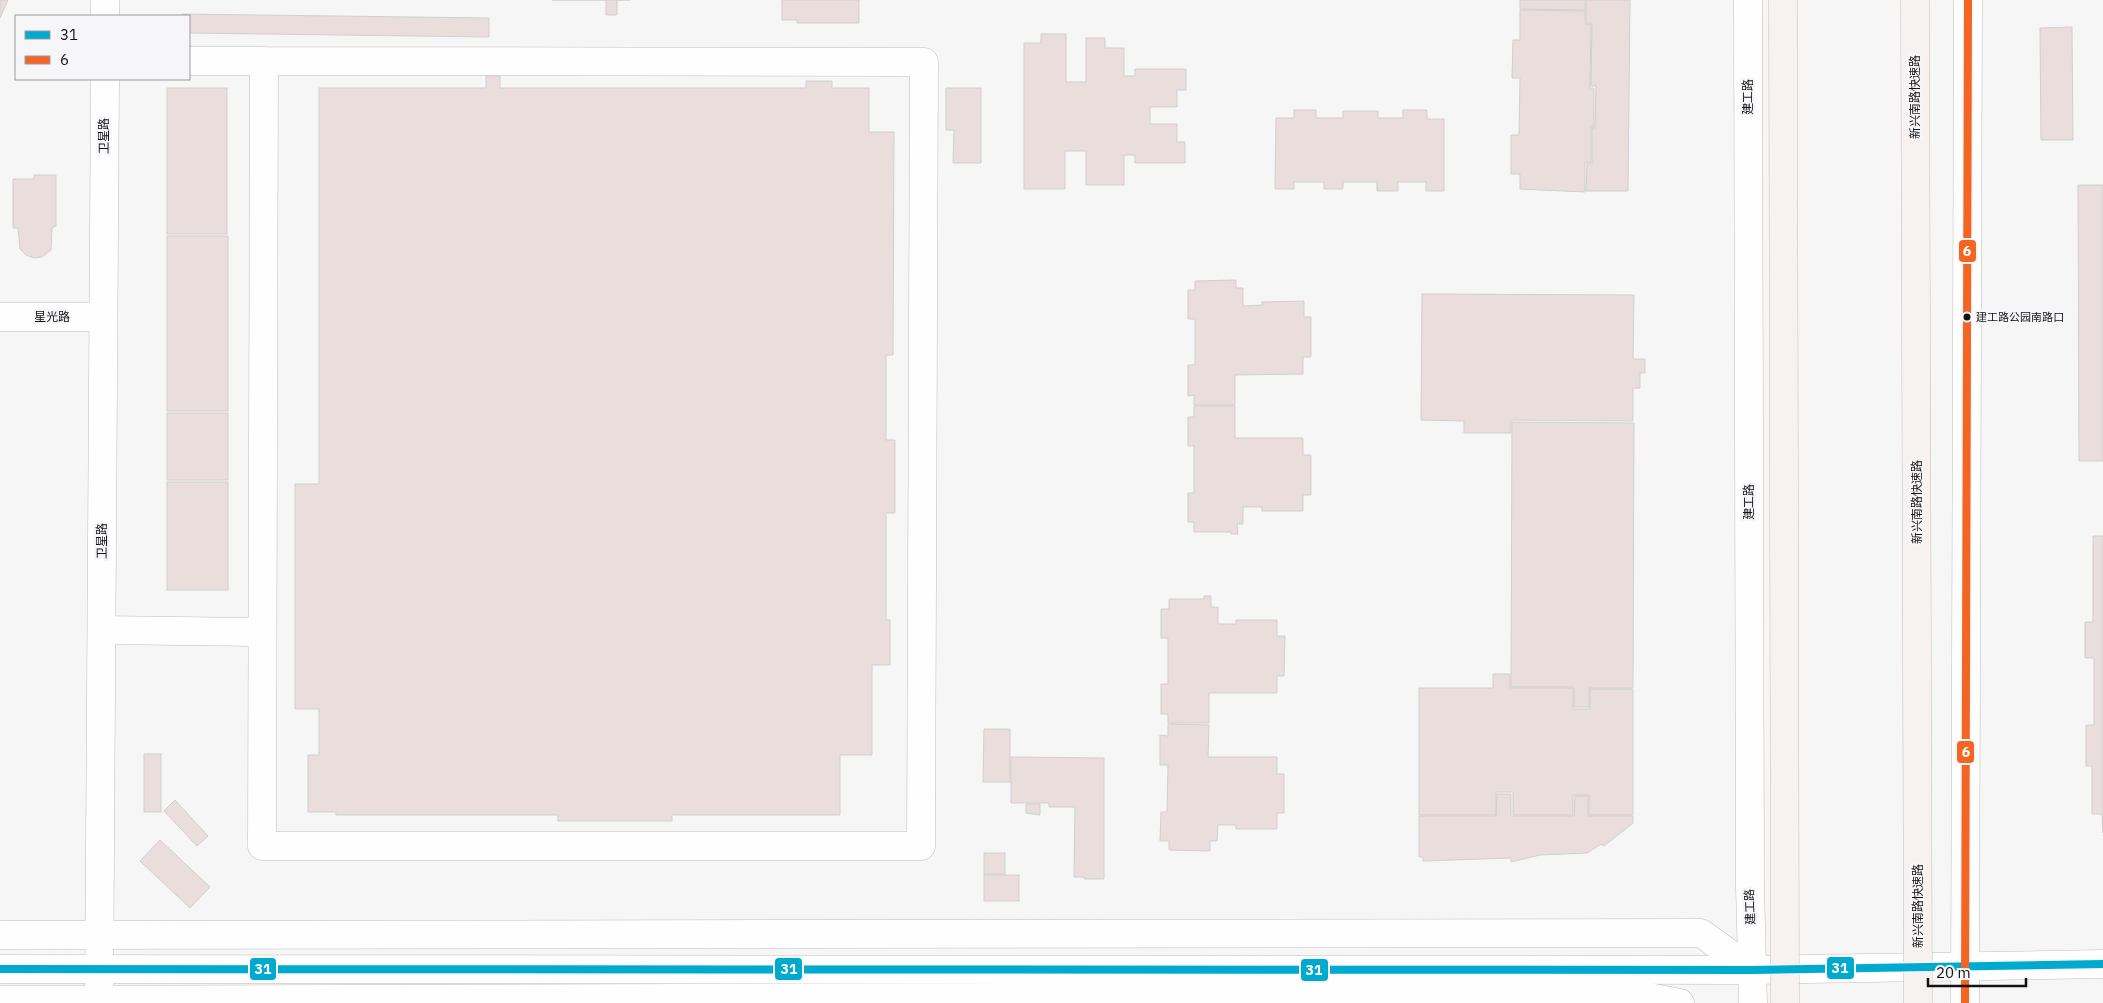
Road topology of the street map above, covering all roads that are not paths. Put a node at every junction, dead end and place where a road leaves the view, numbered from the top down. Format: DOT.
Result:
graph roads {
  1 [pos="105,0"];
  2 [pos="1748,0"];
  3 [pos="1783,0"];
  4 [pos="1915,0"];
  5 [pos="1968,0"];
  6 [pos="105,15"];
  7 [pos="190,61"];
  8 [pos="264,61"];
  9 [pos="105,80"];
  10 [pos="0,317"];
  11 [pos="103,317"];
  12 [pos="102,630"];
  13 [pos="262,632"];
  14 [pos="0,935"];
  15 [pos="100,935"];
  16 [pos="2103,964"];
  17 [pos="1965,965"];
  18 [pos="0,969"];
  19 [pos="99,969"];
  20 [pos="1752,970"];
  21 [pos="0,1000"];
  22 [pos="99,1001"];
  23 [pos="31,1002"];
  24 [pos="1680,1003"];
  25 [pos="1753,1003"];
  26 [pos="1785,1003"];
  27 [pos="1918,1003"];
  28 [pos="1965,1003"];
  1 -- 6 [label="street"];
  2 -- 20 [label="street, 建工路"];
  3 -- 26 [label="highway, bridge"];
  4 -- 27 [label="highway, 新兴南路快速路, bridge"];
  5 -- 17 [label="street"];
  7 -- 8 [label="street"];
  8 -- 13 [label="street"];
  8 -- 13 [label="street"];
  9 -- 11 [label="street, 卫星路"];
  10 -- 11 [label="street, 星光路"];
  11 -- 12 [label="street, 卫星路"];
  12 -- 13 [label="street"];
  12 -- 15 [label="street, 卫星路"];
  14 -- 15 [label="street"];
  15 -- 19 [label="street, 卫星路"];
  15 -- 20 [label="street"];
  16 -- 17 [label="street"];
  17 -- 20 [label="street"];
  17 -- 28 [label="street"];
  18 -- 19 [label="street"];
  19 -- 20 [label="street"];
  19 -- 22 [label="street, 卫星路"];
  20 -- 25 [label="street, 建工路"];
  21 -- 23 [label="street"];
  22 -- 23 [label="street"];
  22 -- 24 [label="street"];
}
